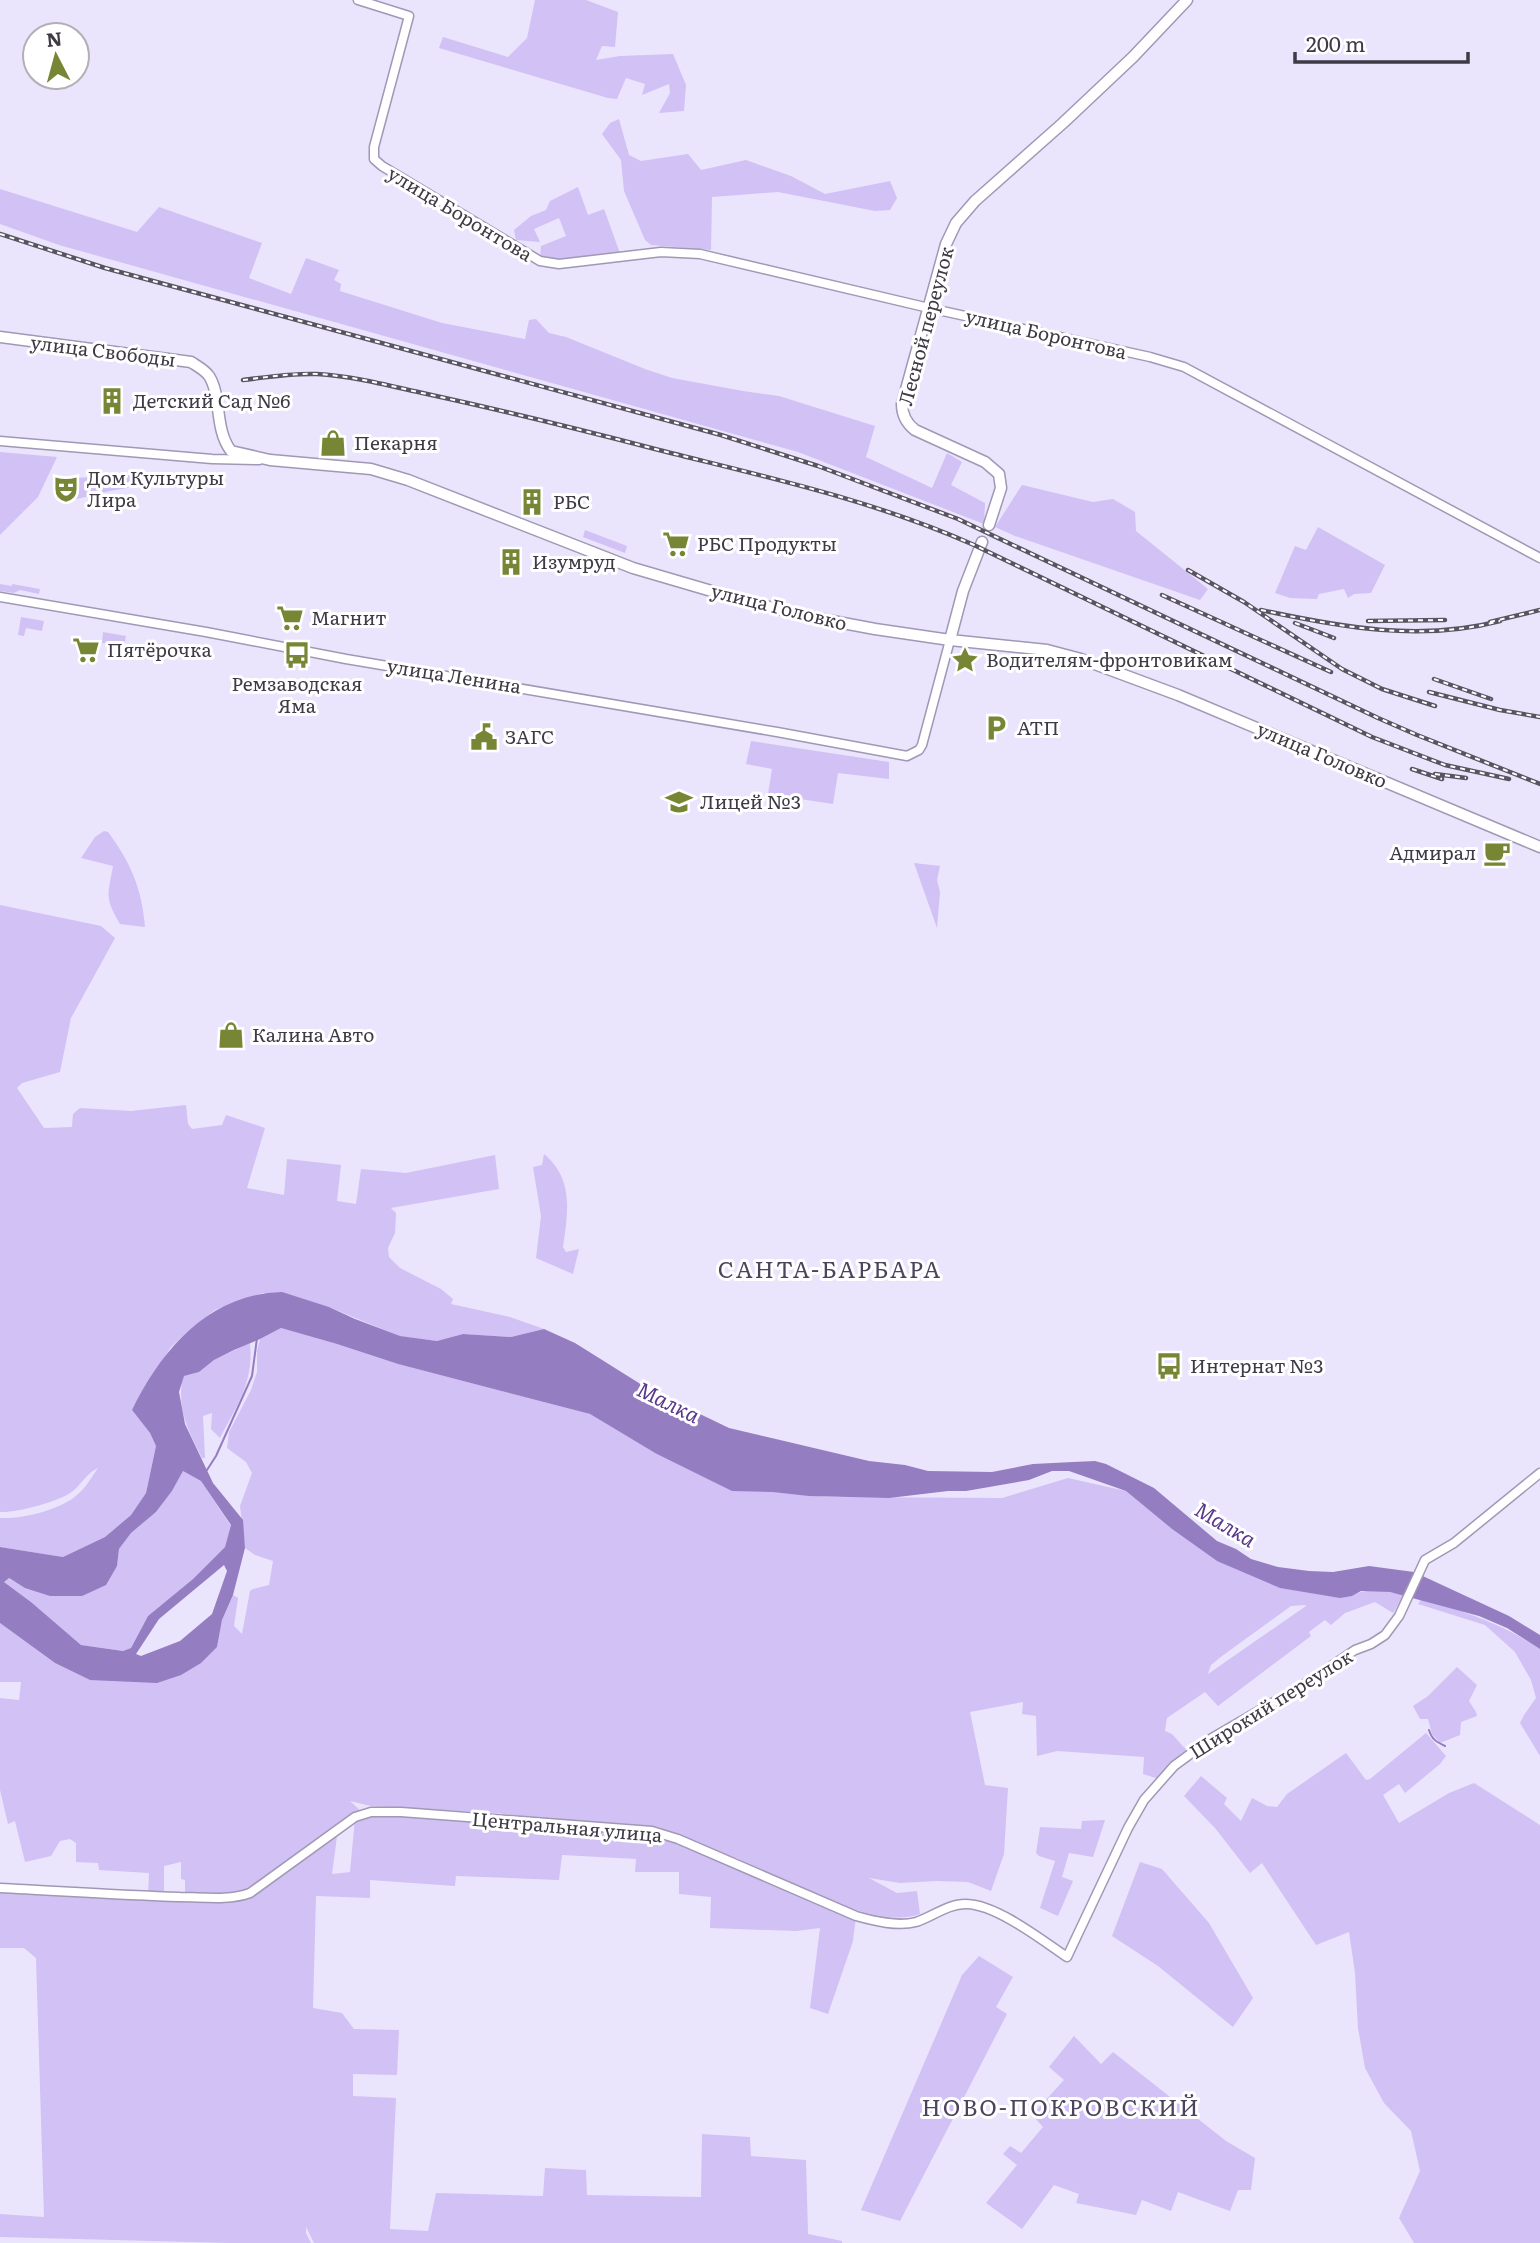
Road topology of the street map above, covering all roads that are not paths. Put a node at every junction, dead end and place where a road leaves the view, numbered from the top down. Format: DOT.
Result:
graph roads {
  1 [pos="358,0"];
  2 [pos="1187,0"];
  3 [pos="929,308"];
  4 [pos="0,337"];
  5 [pos="0,441"];
  6 [pos="270,460"];
  7 [pos="989,526"];
  8 [pos="982,542"];
  9 [pos="1540,558"];
  10 [pos="0,597"];
  11 [pos="950,640"];
  12 [pos="1540,847"];
  13 [pos="1540,1473"];
  14 [pos="0,1888"];
  15 [pos="1067,1957"];
  1 -- 3 [label="street, улица Боронтова"];
  2 -- 3 [label="main road, Лесной переулок"];
  3 -- 7 [label="main road, Лесной переулок"];
  3 -- 9 [label="street, улица Боронтова"];
  4 -- 6 [label="main road, улица Свободы"];
  5 -- 6 [label="street, улица Головко"];
  6 -- 11 [label="main road, улица Головко"];
  8 -- 11 [label="main road"];
  10 -- 11 [label="street, улица Ленина"];
  11 -- 12 [label="main road, улица Головко"];
  13 -- 15 [label="street, Широкий переулок"];
  14 -- 15 [label="street, Центральная улица"];
}
